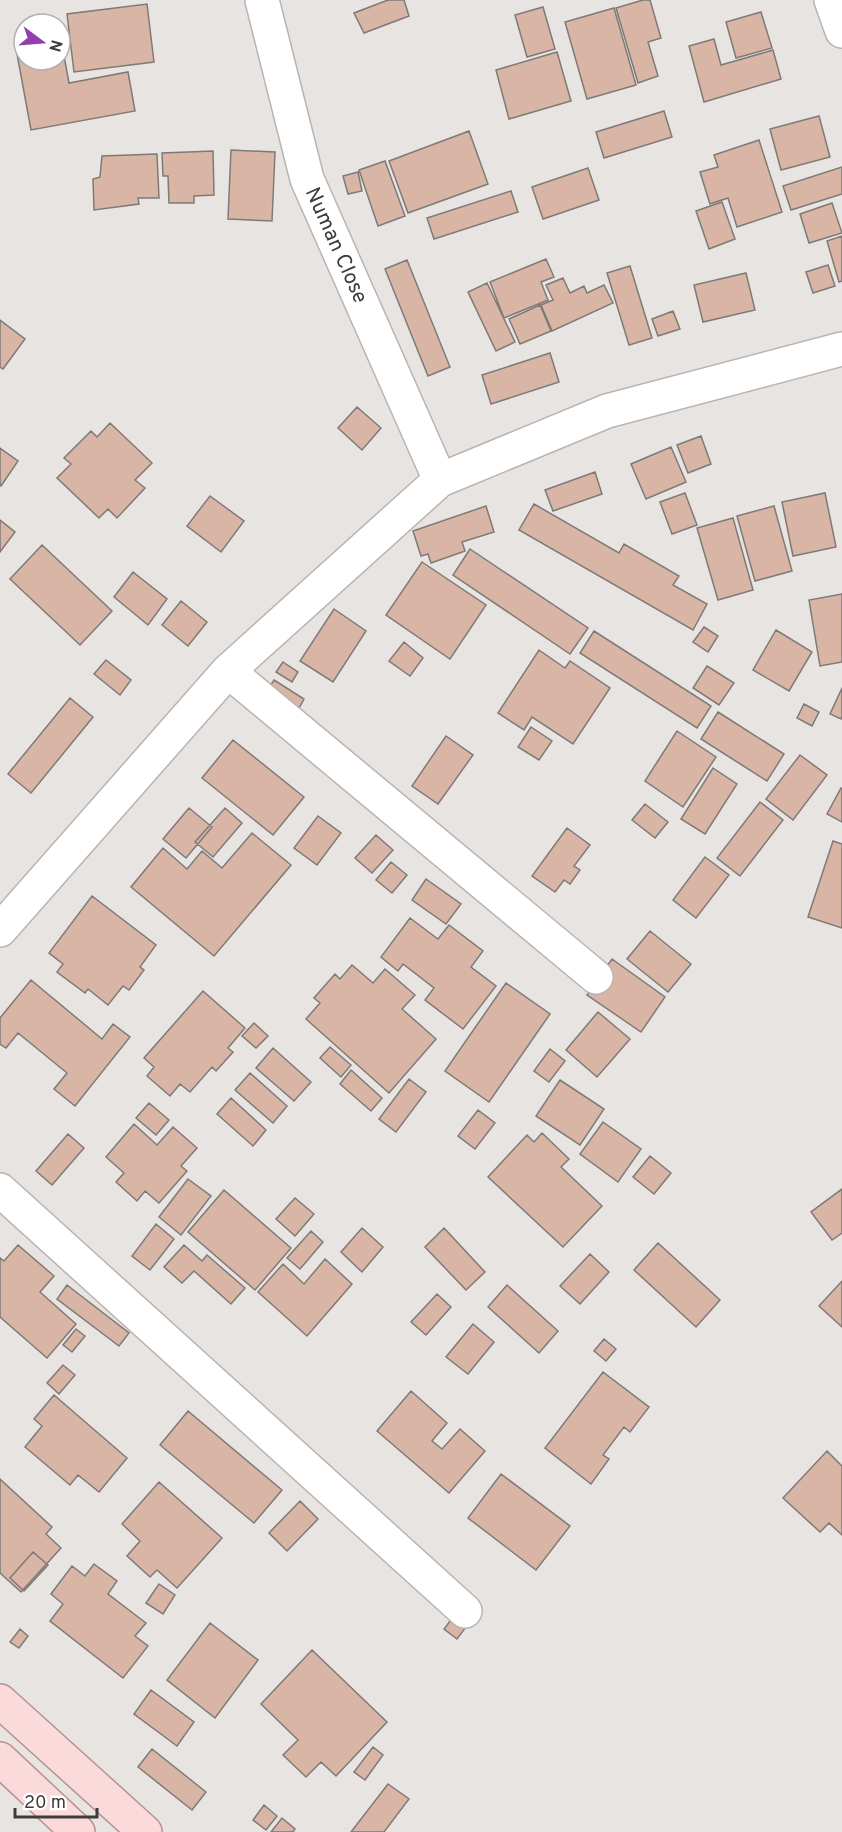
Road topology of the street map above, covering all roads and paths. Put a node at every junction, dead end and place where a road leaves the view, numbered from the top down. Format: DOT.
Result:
graph roads {
  1 [pos="262,0"];
  2 [pos="831,0"];
  3 [pos="842,31"];
  4 [pos="842,349"];
  5 [pos="440,480"];
  6 [pos="228,671"];
  7 [pos="0,930"];
  8 [pos="596,977"];
  9 [pos="0,1190"];
  10 [pos="465,1611"];
  11 [pos="0,1701"];
  12 [pos="0,1760"];
  13 [pos="78,1832"];
  14 [pos="145,1832"];
  1 -- 5 [label="street, Numan Close"];
  2 -- 3 [label="street"];
  4 -- 5 [label="street"];
  5 -- 6 [label="street"];
  6 -- 7 [label="street"];
  6 -- 8 [label="street"];
  9 -- 10 [label="street"];
  11 -- 14 [label="main road"];
  12 -- 13 [label="main road"];
}
